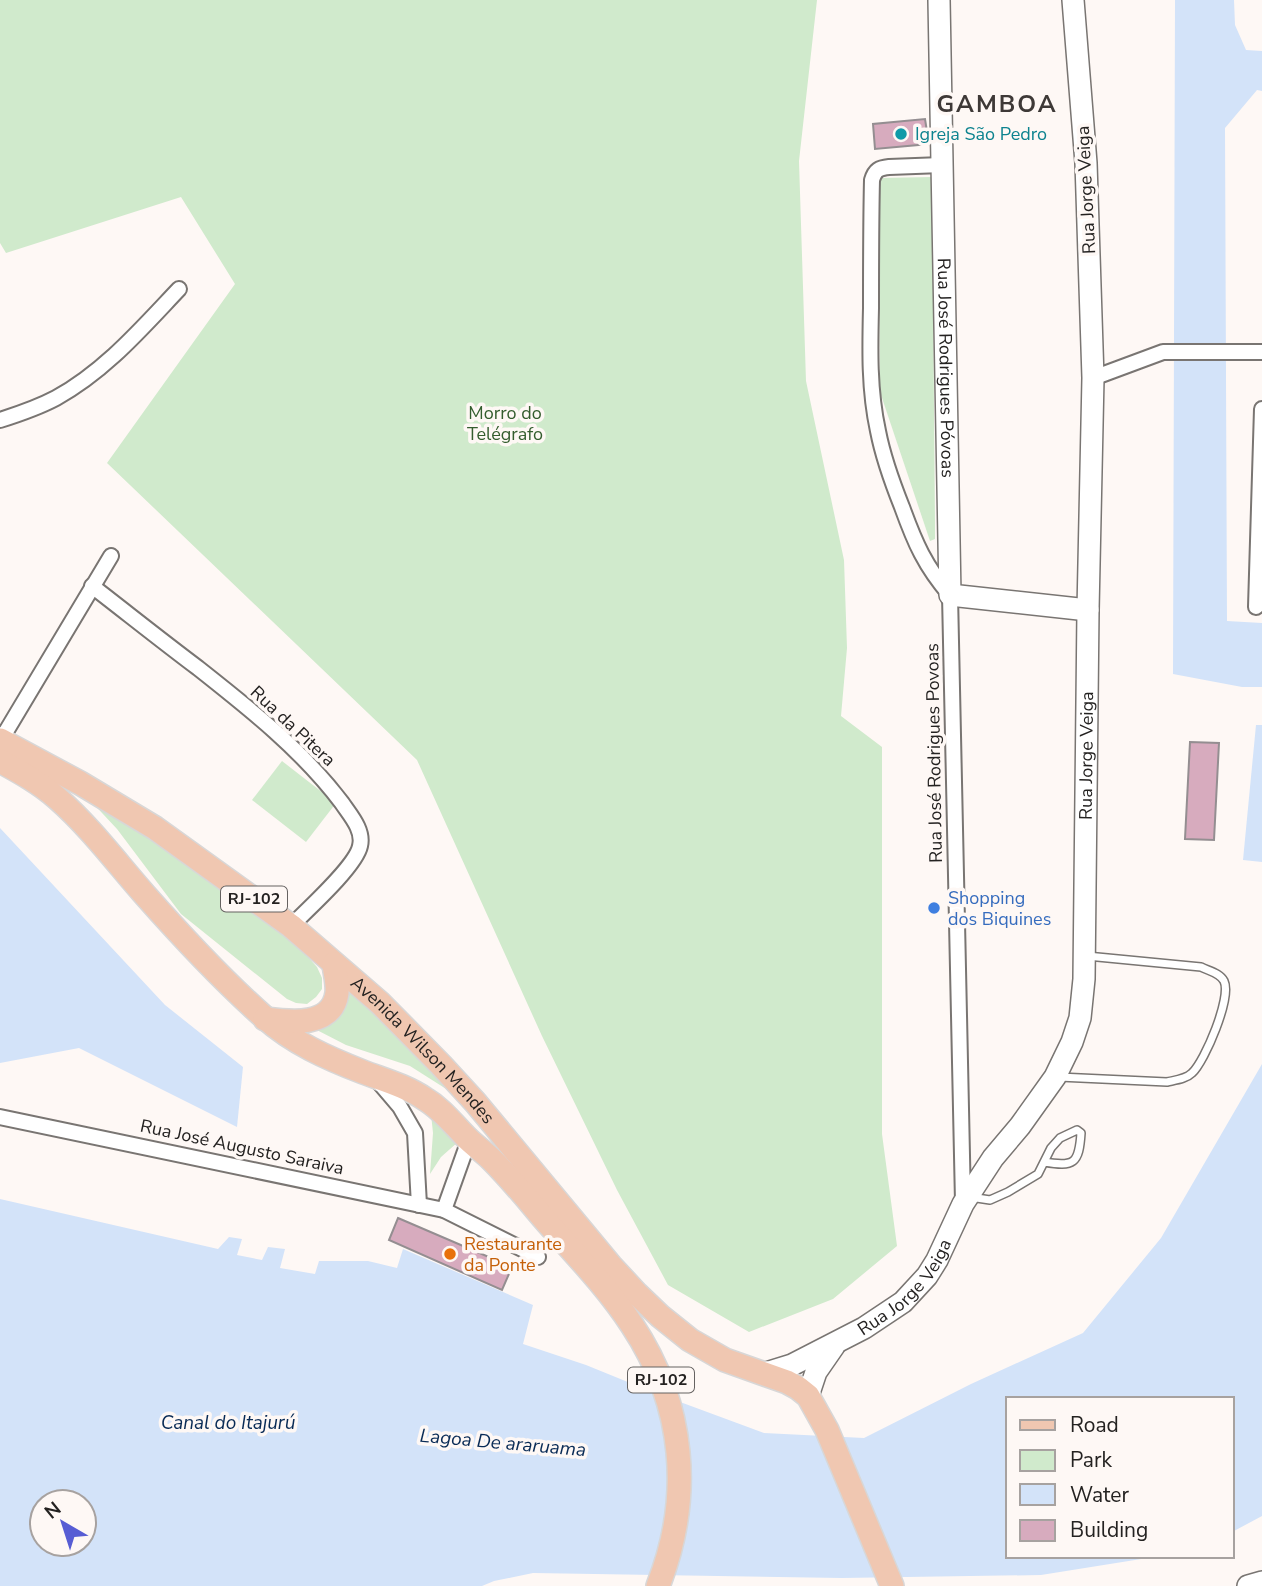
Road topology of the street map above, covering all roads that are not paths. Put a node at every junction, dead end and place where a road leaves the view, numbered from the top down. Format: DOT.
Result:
graph roads {
  1 [pos="939,0"];
  2 [pos="1073,0"];
  3 [pos="942,165"];
  4 [pos="179,289"];
  5 [pos="1262,352"];
  6 [pos="1093,378"];
  7 [pos="1262,409"];
  8 [pos="0,420"];
  9 [pos="111,556"];
  10 [pos="92,586"];
  11 [pos="950,595"];
  12 [pos="1256,607"];
  13 [pos="1088,610"];
  14 [pos="0,747"];
  15 [pos="291,926"];
  16 [pos="1084,956"];
  17 [pos="334,964"];
  18 [pos="265,1018"];
  19 [pos="374,1076"];
  20 [pos="1055,1077"];
  21 [pos="475,1102"];
  22 [pos="0,1117"];
  23 [pos="469,1140"];
  24 [pos="1044,1162"];
  25 [pos="965,1200"];
  26 [pos="419,1205"];
  27 [pos="444,1210"];
  28 [pos="538,1257"];
  29 [pos="836,1344"];
  30 [pos="763,1374"];
  31 [pos="809,1398"];
  32 [pos="1262,1582"];
  33 [pos="658,1586"];
  34 [pos="892,1586"];
  35 [pos="1248,1586"];
  1 -- 3 [label="main road, Rua José Rodrigues Póvoas"];
  2 -- 6 [label="main road, Rua Jorge Veiga"];
  3 -- 11 [label="main road, Rua José Rodrigues Póvoas"];
  3 -- 11 [label="street"];
  4 -- 8 [label="street"];
  5 -- 6 [label="street"];
  6 -- 13 [label="main road, Rua Jorge Veiga"];
  7 -- 12 [label="street"];
  9 -- 10 [label="street"];
  10 -- 14 [label="street"];
  10 -- 15 [label="street, Rua da Pitera"];
  11 -- 13 [label="main road"];
  11 -- 25 [label="street, Rua José Rodrigues Povoas"];
  13 -- 16 [label="main road, Rua Jorge Veiga"];
  14 -- 15 [label="main road, Avenida Wilson Mendes / RJ-102"];
  14 -- 18 [label="main road, Avenida Wilson Mendes / RJ-102"];
  15 -- 17 [label="main road, Avenida Wilson Mendes / RJ-102"];
  16 -- 20 [label="main road, Rua Jorge Veiga"];
  16 -- 20 [label="lane"];
  17 -- 18 [label="main road"];
  17 -- 21 [label="main road, Avenida Wilson Mendes / RJ-102"];
  18 -- 19 [label="main road, Avenida Wilson Mendes / RJ-102"];
  19 -- 23 [label="main road, Avenida Wilson Mendes / RJ-102"];
  19 -- 26 [label="street"];
  20 -- 25 [label="main road, Rua Jorge Veiga"];
  21 -- 23 [label="main road"];
  21 -- 30 [label="main road, Avenida Wilson Mendes / RJ-102"];
  22 -- 26 [label="street, Rua José Augusto Saraiva"];
  23 -- 27 [label="street"];
  23 -- 33 [label="main road, Avenida Wilson Mendes / RJ-102"];
  24 -- 24 [label="lane"];
  24 -- 25 [label="lane"];
  25 -- 29 [label="main road, Rua Jorge Veiga"];
  26 -- 27 [label="street, Rua José Augusto Saraiva"];
  27 -- 28 [label="street, Rua José Augusto Saraiva"];
  29 -- 30 [label="main road, Rua Jorge Veiga"];
  29 -- 31 [label="main road"];
  30 -- 31 [label="main road, Avenida Wilson Mendes / RJ-102"];
  31 -- 34 [label="main road"];
  32 -- 35 [label="main road"];
}
